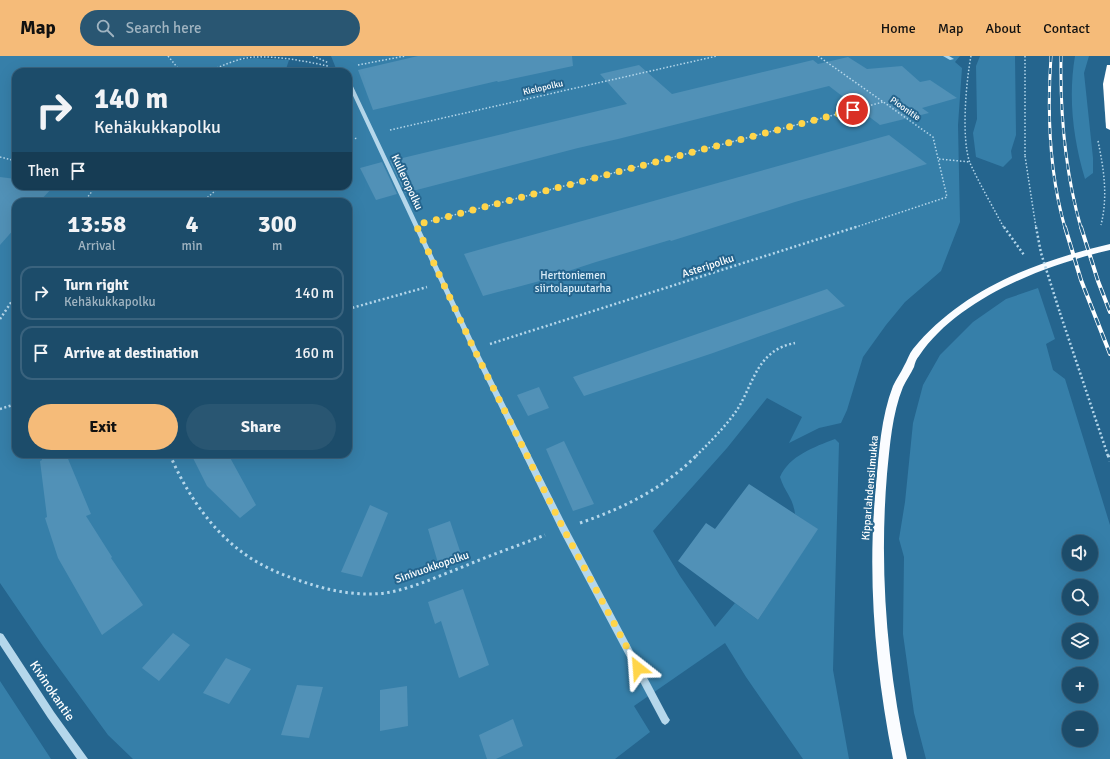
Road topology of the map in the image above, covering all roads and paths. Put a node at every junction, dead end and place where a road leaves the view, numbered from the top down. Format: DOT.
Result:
graph roads {
  1 [pos="168,56"];
  2 [pos="248,56"];
  3 [pos="405,56"];
  4 [pos="717,56"];
  5 [pos="818,56"];
  6 [pos="971,56"];
  7 [pos="1025,56"];
  8 [pos="240,60"];
  9 [pos="1110,67"];
  10 [pos="178,68"];
  11 [pos="218,68"];
  12 [pos="333,68"];
  13 [pos="352,68"];
  14 [pos="352,89"];
  15 [pos="883,102"];
  16 [pos="1110,128"];
  17 [pos="373,134"];
  18 [pos="0,157"];
  19 [pos="939,159"];
  20 [pos="12,160"];
  21 [pos="970,162"];
  22 [pos="216,190"];
  23 [pos="947,197"];
  24 [pos="207,198"];
  25 [pos="416,225"];
  26 [pos="1110,248"];
  27 [pos="1024,256"];
  28 [pos="442,282"];
  29 [pos="12,301"];
  30 [pos="352,308"];
  31 [pos="0,319"];
  32 [pos="796,343"];
  33 [pos="474,349"];
  34 [pos="12,405"];
  35 [pos="0,409"];
  36 [pos="171,458"];
  37 [pos="1110,460"];
  38 [pos="563,528"];
  39 [pos="0,637"];
  40 [pos="665,720"];
  41 [pos="83,759"];
  42 [pos="900,759"];
  1 -- 10 [label="path"];
  2 -- 8 [label="path"];
  3 -- 13 [label="path"];
  4 -- 17 [label="path, Kielopolku"];
  5 -- 15 [label="path, Pioonitie"];
  6 -- 21 [label="path"];
  7 -- 37 [label="path, bridge"];
  8 -- 11 [label="path"];
  8 -- 12 [label="path"];
  9 -- 16 [label="highway"];
  14 -- 17 [label="street, Kulleropolku"];
  15 -- 19 [label="path, Pioonitie"];
  15 -- 25 [label="path"];
  17 -- 25 [label="street, Kulleropolku"];
  18 -- 20 [label="path"];
  19 -- 21 [label="path"];
  19 -- 23 [label="path, Pioonitie"];
  21 -- 27 [label="path"];
  22 -- 24 [label="path"];
  23 -- 33 [label="path, Asteripolku"];
  25 -- 28 [label="street, Kulleropolku"];
  26 -- 42 [label="main road, Kipparlahdensilmukka"];
  28 -- 30 [label="path"];
  28 -- 33 [label="street, Kulleropolku"];
  29 -- 31 [label="path"];
  32 -- 38 [label="path, Sinivuokkopolku"];
  33 -- 38 [label="street, Kulleropolku"];
  34 -- 35 [label="path"];
  36 -- 38 [label="path, Sinivuokkopolku"];
  38 -- 40 [label="street, Kulleropolku"];
  39 -- 41 [label="street, Kivinokantie"];
}
